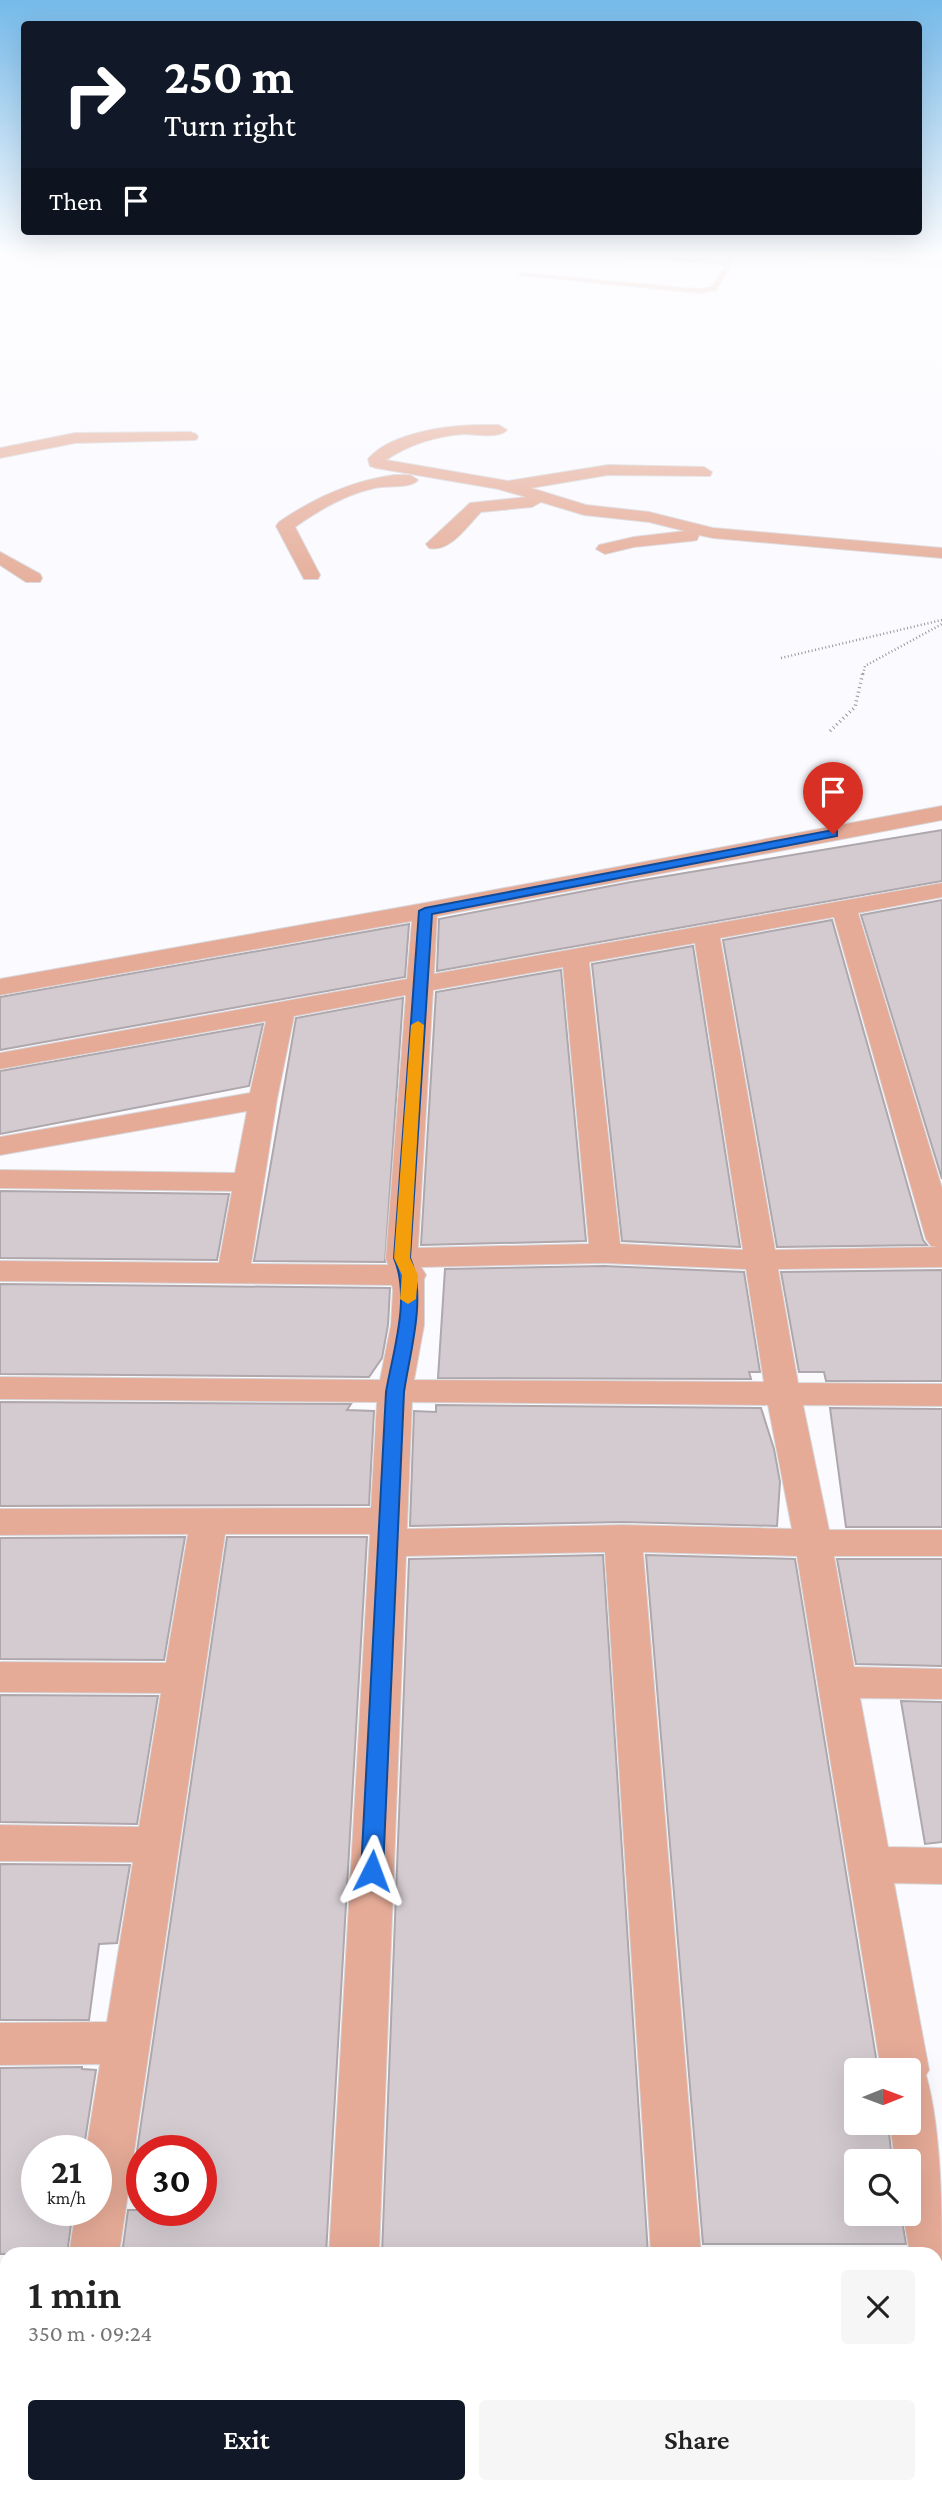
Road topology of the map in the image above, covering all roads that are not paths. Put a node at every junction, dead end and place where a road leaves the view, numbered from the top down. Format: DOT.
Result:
graph roads {
  1 [pos="499,430"];
  2 [pos="190,437"];
  3 [pos="0,453"];
  4 [pos="704,472"];
  5 [pos="501,484"];
  6 [pos="551,501"];
  7 [pos="713,533"];
  8 [pos="435,544"];
  9 [pos="605,549"];
  10 [pos="942,553"];
  11 [pos="0,557"];
  12 [pos="311,575"];
  13 [pos="33,578"];
  14 [pos="942,813"];
  15 [pos="942,890"];
  16 [pos="844,908"];
  17 [pos="425,911"];
  18 [pos="706,933"];
  19 [pos="575,957"];
  20 [pos="420,985"];
  21 [pos="0,986"];
  22 [pos="282,1010"];
  23 [pos="0,1061"];
  24 [pos="263,1099"];
  25 [pos="0,1146"];
  26 [pos="0,1179"];
  27 [pos="248,1182"];
  28 [pos="942,1239"];
  29 [pos="604,1253"];
  30 [pos="942,1257"];
  31 [pos="761,1260"];
  32 [pos="406,1267"];
  33 [pos="0,1271"];
  34 [pos="233,1273"];
  35 [pos="0,1388"];
  36 [pos="395,1392"];
  37 [pos="783,1394"];
  38 [pos="942,1395"];
  39 [pos="0,1521"];
  40 [pos="208,1521"];
  41 [pos="389,1532"];
  42 [pos="623,1538"];
  43 [pos="813,1543"];
  44 [pos="942,1543"];
  45 [pos="0,1677"];
  46 [pos="183,1678"];
  47 [pos="837,1682"];
  48 [pos="942,1684"];
  49 [pos="0,1843"];
  50 [pos="158,1845"];
  51 [pos="870,1865"];
  52 [pos="942,1866"];
  53 [pos="0,2043"];
  54 [pos="127,2043"];
  55 [pos="903,2058"];
  56 [pos="916,2135"];
  57 [pos="94,2247"];
  58 [pos="354,2247"];
  59 [pos="675,2247"];
  60 [pos="935,2247"];
  1 -- 5 [label="street"];
  2 -- 3 [label="street"];
  4 -- 5 [label="street"];
  5 -- 6 [label="street"];
  5 -- 12 [label="street"];
  6 -- 7 [label="street"];
  6 -- 8 [label="street"];
  7 -- 9 [label="street"];
  7 -- 10 [label="street"];
  11 -- 13 [label="street"];
  14 -- 17 [label="street"];
  15 -- 16 [label="street"];
  16 -- 18 [label="street"];
  16 -- 28 [label="street"];
  17 -- 20 [label="street"];
  17 -- 21 [label="street"];
  18 -- 19 [label="street"];
  18 -- 31 [label="street"];
  19 -- 20 [label="street"];
  19 -- 29 [label="street"];
  20 -- 22 [label="street"];
  20 -- 32 [label="street"];
  22 -- 23 [label="street"];
  22 -- 24 [label="street"];
  24 -- 25 [label="street"];
  24 -- 27 [label="street"];
  26 -- 27 [label="street"];
  27 -- 34 [label="street"];
  29 -- 31 [label="street"];
  29 -- 32 [label="street"];
  30 -- 31 [label="street"];
  31 -- 37 [label="street"];
  32 -- 34 [label="street"];
  32 -- 36 [label="street"];
  33 -- 34 [label="street"];
  35 -- 36 [label="street"];
  36 -- 37 [label="street"];
  36 -- 41 [label="street"];
  37 -- 38 [label="street"];
  37 -- 43 [label="street"];
  39 -- 40 [label="street"];
  40 -- 41 [label="street"];
  40 -- 46 [label="street"];
  41 -- 42 [label="street"];
  41 -- 58 [label="street"];
  42 -- 43 [label="street"];
  42 -- 59 [label="street"];
  43 -- 44 [label="street"];
  43 -- 47 [label="street"];
  45 -- 46 [label="street"];
  46 -- 50 [label="street"];
  47 -- 48 [label="street"];
  47 -- 51 [label="street"];
  49 -- 50 [label="street"];
  50 -- 54 [label="street"];
  51 -- 52 [label="street"];
  51 -- 55 [label="street"];
  53 -- 54 [label="street"];
  54 -- 57 [label="street"];
  56 -- 60 [label="street"];
}
